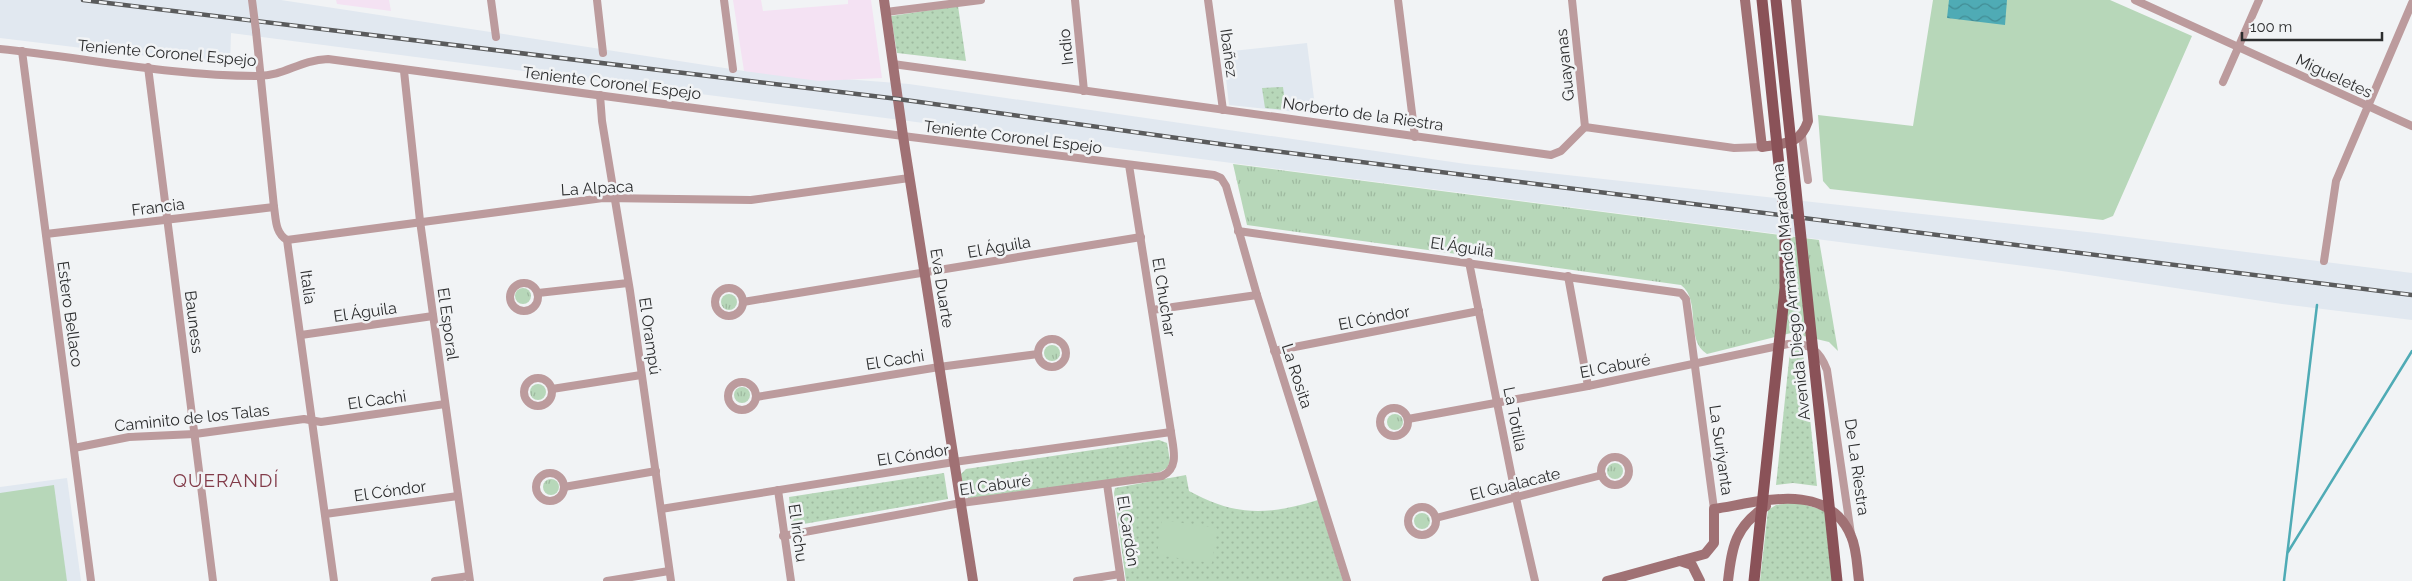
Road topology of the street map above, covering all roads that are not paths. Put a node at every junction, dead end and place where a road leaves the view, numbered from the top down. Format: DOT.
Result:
graph roads {
  1 [pos="252,0"];
  2 [pos="490,0"];
  3 [pos="597,0"];
  4 [pos="724,0"];
  5 [pos="884,0"];
  6 [pos="981,0"];
  7 [pos="1075,0"];
  8 [pos="1208,0"];
  9 [pos="1398,0"];
  10 [pos="1572,0"];
  11 [pos="1745,0"];
  12 [pos="1762,0"];
  13 [pos="1776,0"];
  14 [pos="1796,0"];
  15 [pos="2135,0"];
  16 [pos="2259,0"];
  17 [pos="2412,3"];
  18 [pos="886,12"];
  19 [pos="496,38"];
  20 [pos="2239,46"];
  21 [pos="0,49"];
  22 [pos="22,51"];
  23 [pos="603,53"];
  24 [pos="893,64"];
  25 [pos="148,68"];
  26 [pos="734,69"];
  27 [pos="404,70"];
  28 [pos="260,76"];
  29 [pos="2223,82"];
  30 [pos="1084,91"];
  31 [pos="600,94"];
  32 [pos="2367,107"];
  33 [pos="1223,110"];
  34 [pos="2412,126"];
  35 [pos="1585,127"];
  36 [pos="903,136"];
  37 [pos="1802,136"];
  38 [pos="1415,137"];
  39 [pos="1762,147"];
  40 [pos="1129,166"];
  41 [pos="909,178"];
  42 [pos="1221,178"];
  43 [pos="1808,180"];
  44 [pos="614,198"];
  45 [pos="274,207"];
  46 [pos="167,219"];
  47 [pos="420,221"];
  48 [pos="1238,231"];
  49 [pos="46,234"];
  50 [pos="1141,237"];
  51 [pos="287,240"];
  52 [pos="2324,261"];
  53 [pos="1469,262"];
  54 [pos="924,273"];
  55 [pos="1568,276"];
  56 [pos="628,283"];
  57 [pos="1682,293"];
  58 [pos="538,294"];
  59 [pos="1257,295"];
  60 [pos="743,302"];
  61 [pos="1152,310"];
  62 [pos="1479,311"];
  63 [pos="433,316"];
  64 [pos="301,335"];
  65 [pos="1274,351"];
  66 [pos="1038,354"];
  67 [pos="1822,358"];
  68 [pos="1694,364"];
  69 [pos="939,367"];
  70 [pos="641,375"];
  71 [pos="1588,386"];
  72 [pos="552,389"];
  73 [pos="756,397"];
  74 [pos="1498,403"];
  75 [pos="445,404"];
  76 [pos="1408,419"];
  77 [pos="313,421"];
  78 [pos="1170,432"];
  79 [pos="194,434"];
  80 [pos="74,448"];
  81 [pos="954,462"];
  82 [pos="656,471"];
  83 [pos="1602,475"];
  84 [pos="1107,484"];
  85 [pos="564,487"];
  86 [pos="778,490"];
  87 [pos="458,496"];
  88 [pos="1516,498"];
  89 [pos="1775,500"];
  90 [pos="961,504"];
  91 [pos="661,509"];
  92 [pos="1714,509"];
  93 [pos="325,514"];
  94 [pos="1436,518"];
  95 [pos="783,536"];
  96 [pos="1852,537"];
  97 [pos="1680,561"];
  98 [pos="670,571"];
  99 [pos="1121,577"];
  100 [pos="470,578"];
  101 [pos="91,581"];
  102 [pos="213,581"];
  103 [pos="334,581"];
  104 [pos="435,581"];
  105 [pos="607,581"];
  106 [pos="671,581"];
  107 [pos="791,581"];
  108 [pos="973,581"];
  109 [pos="1077,581"];
  110 [pos="1347,581"];
  111 [pos="1536,581"];
  112 [pos="1607,581"];
  113 [pos="1700,581"];
  114 [pos="1728,581"];
  115 [pos="1754,581"];
  116 [pos="1837,581"];
  117 [pos="1859,581"];
  1 -- 28 [label="street, Italia, bridge"];
  2 -- 19 [label="street"];
  3 -- 23 [label="street"];
  4 -- 26 [label="street"];
  5 -- 18 [label="street, Eva Duarte"];
  6 -- 18 [label="street"];
  7 -- 30 [label="street, Indio"];
  8 -- 33 [label="street, Ibañez"];
  9 -- 38 [label="street"];
  10 -- 35 [label="street, Guayanas"];
  11 -- 39 [label="street"];
  12 -- 115 [label="main road, Avenida Diego Armando Maradona, bridge"];
  13 -- 116 [label="main road, Avenida Diego Armando Maradona, bridge"];
  14 -- 37 [label="street"];
  15 -- 20 [label="street, Migueletes"];
  16 -- 20 [label="street"];
  17 -- 32 [label="street"];
  18 -- 24 [label="street, Eva Duarte"];
  20 -- 29 [label="street"];
  20 -- 32 [label="street, Migueletes"];
  21 -- 22 [label="street, Teniente Coronel Espejo"];
  22 -- 25 [label="street, Teniente Coronel Espejo"];
  22 -- 49 [label="street, Estero Bellaco"];
  24 -- 30 [label="street, Norberto de la Riestra"];
  24 -- 36 [label="street, Eva Duarte"];
  25 -- 28 [label="street, Teniente Coronel Espejo"];
  25 -- 46 [label="street, Bauness"];
  27 -- 28 [label="street, Teniente Coronel Espejo"];
  27 -- 31 [label="street, Teniente Coronel Espejo"];
  27 -- 47 [label="street, El Esporal"];
  28 -- 45 [label="street, Italia"];
  30 -- 33 [label="street, Norberto de la Riestra"];
  31 -- 36 [label="street, Teniente Coronel Espejo"];
  31 -- 44 [label="street, El Orampú"];
  32 -- 34 [label="street, Migueletes"];
  32 -- 52 [label="street"];
  33 -- 38 [label="street, Norberto de la Riestra"];
  35 -- 38 [label="street, Norberto de la Riestra"];
  35 -- 39 [label="street"];
  36 -- 40 [label="street, Teniente Coronel Espejo"];
  36 -- 41 [label="street, Eva Duarte"];
  37 -- 39 [label="street"];
  37 -- 43 [label="street"];
  40 -- 42 [label="street, Teniente Coronel Espejo"];
  40 -- 50 [label="street, El Chuchar"];
  41 -- 44 [label="street, La Alpaca"];
  41 -- 54 [label="street, Eva Duarte"];
  42 -- 48 [label="street, La Rosita"];
  44 -- 47 [label="street, La Alpaca"];
  44 -- 56 [label="street, El Orampú"];
  45 -- 46 [label="street, Francia"];
  45 -- 51 [label="street, Italia"];
  46 -- 49 [label="street, Francia"];
  46 -- 79 [label="street, Bauness"];
  47 -- 51 [label="street, La Alpaca"];
  47 -- 63 [label="street, El Esporal"];
  48 -- 53 [label="street, El Águila"];
  48 -- 59 [label="street, La Rosita"];
  49 -- 80 [label="street, Estero Bellaco"];
  50 -- 54 [label="street, El Águila"];
  50 -- 61 [label="street, El Chuchar"];
  51 -- 64 [label="street, Italia"];
  53 -- 55 [label="street, El Águila"];
  53 -- 62 [label="street, La Totilla"];
  54 -- 60 [label="street, El Águila"];
  54 -- 69 [label="street, Eva Duarte"];
  55 -- 57 [label="street, El Águila"];
  55 -- 71 [label="street"];
  56 -- 58 [label="street"];
  56 -- 70 [label="street, El Orampú"];
  57 -- 68 [label="street, La Suriyanta"];
  59 -- 61 [label="street"];
  59 -- 65 [label="street, La Rosita"];
  61 -- 78 [label="street, El Chuchar"];
  62 -- 65 [label="street, El Cóndor"];
  62 -- 74 [label="street, La Totilla"];
  63 -- 64 [label="street, El Águila"];
  63 -- 75 [label="street, El Esporal"];
  64 -- 77 [label="street, Italia"];
  65 -- 110 [label="street, La Rosita"];
  66 -- 69 [label="street, El Cachi"];
  67 -- 68 [label="street, El Caburé"];
  67 -- 96 [label="street, De La Riestra"];
  68 -- 71 [label="street, El Caburé"];
  68 -- 92 [label="street, La Suriyanta"];
  69 -- 73 [label="street, El Cachi"];
  69 -- 81 [label="street, Eva Duarte"];
  70 -- 72 [label="street"];
  70 -- 82 [label="street, El Orampú"];
  71 -- 74 [label="street, El Caburé"];
  74 -- 76 [label="street, El Caburé"];
  74 -- 88 [label="street, La Totilla"];
  75 -- 77 [label="street, El Cachi"];
  75 -- 87 [label="street, El Esporal"];
  77 -- 79 [label="street, Caminito de los Talas"];
  77 -- 93 [label="street, Italia"];
  78 -- 81 [label="street, El Cóndor"];
  78 -- 84 [label="street, El Caburé"];
  79 -- 80 [label="street, Caminito de los Talas"];
  79 -- 102 [label="street, Bauness"];
  80 -- 101 [label="street, Estero Bellaco"];
  81 -- 86 [label="street, El Cóndor"];
  81 -- 90 [label="street, Eva Duarte"];
  82 -- 85 [label="street"];
  82 -- 91 [label="street, El Orampú"];
  83 -- 88 [label="street, El Gualacate"];
  84 -- 90 [label="street, El Caburé"];
  84 -- 99 [label="street, El Cardón"];
  86 -- 91 [label="street, El Cóndor"];
  86 -- 95 [label="street, El Irichu"];
  87 -- 93 [label="street, El Cóndor"];
  87 -- 100 [label="street, El Esporal"];
  88 -- 94 [label="street, El Gualacate"];
  88 -- 111 [label="street, La Totilla"];
  89 -- 92 [label="street"];
  89 -- 96 [label="street"];
  89 -- 114 [label="street"];
  90 -- 95 [label="street, El Caburé"];
  90 -- 108 [label="street, Eva Duarte"];
  91 -- 98 [label="street, El Orampú"];
  92 -- 97 [label="street, La Suriyanta"];
  93 -- 103 [label="street, Italia"];
  95 -- 107 [label="street, El Irichu"];
  96 -- 117 [label="street, De La Riestra"];
  97 -- 112 [label="street, La Suriyanta"];
  97 -- 113 [label="street"];
  98 -- 105 [label="street"];
  98 -- 106 [label="street, El Orampú"];
  99 -- 109 [label="street"];
  100 -- 104 [label="street"];
}
